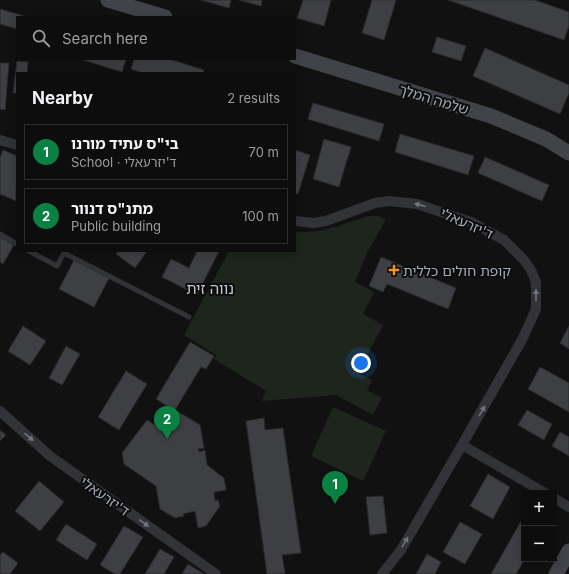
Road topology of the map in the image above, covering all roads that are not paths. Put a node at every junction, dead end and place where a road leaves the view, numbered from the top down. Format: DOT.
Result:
graph roads {
  1 [pos="108,0"];
  2 [pos="161,16"];
  3 [pos="296,56"];
  4 [pos="0,140"];
  5 [pos="16,144"];
  6 [pos="569,153"];
  7 [pos="296,221"];
  8 [pos="0,234"];
  9 [pos="16,243"];
  10 [pos="32,252"];
  11 [pos="189,317"];
  12 [pos="0,411"];
  13 [pos="462,445"];
  14 [pos="540,490"];
  15 [pos="557,500"];
  16 [pos="569,507"];
  17 [pos="569,551"];
  18 [pos="216,574"];
  19 [pos="382,574"];
  20 [pos="556,574"];
  1 -- 2 [label="street"];
  3 -- 6 [label="street, שלמה המלך"];
  4 -- 5 [label="street"];
  13 -- 7 [label="street, ד'יזרעאלי, one-way"];
  8 -- 9 [label="lane"];
  10 -- 11 [label="lane"];
  12 -- 18 [label="street, ד'יזרעאלי, one-way"];
  13 -- 14 [label="street"];
  19 -- 13 [label="street, ד'יזרעאלי, one-way"];
  15 -- 16 [label="street"];
  17 -- 20 [label="street"];
}
